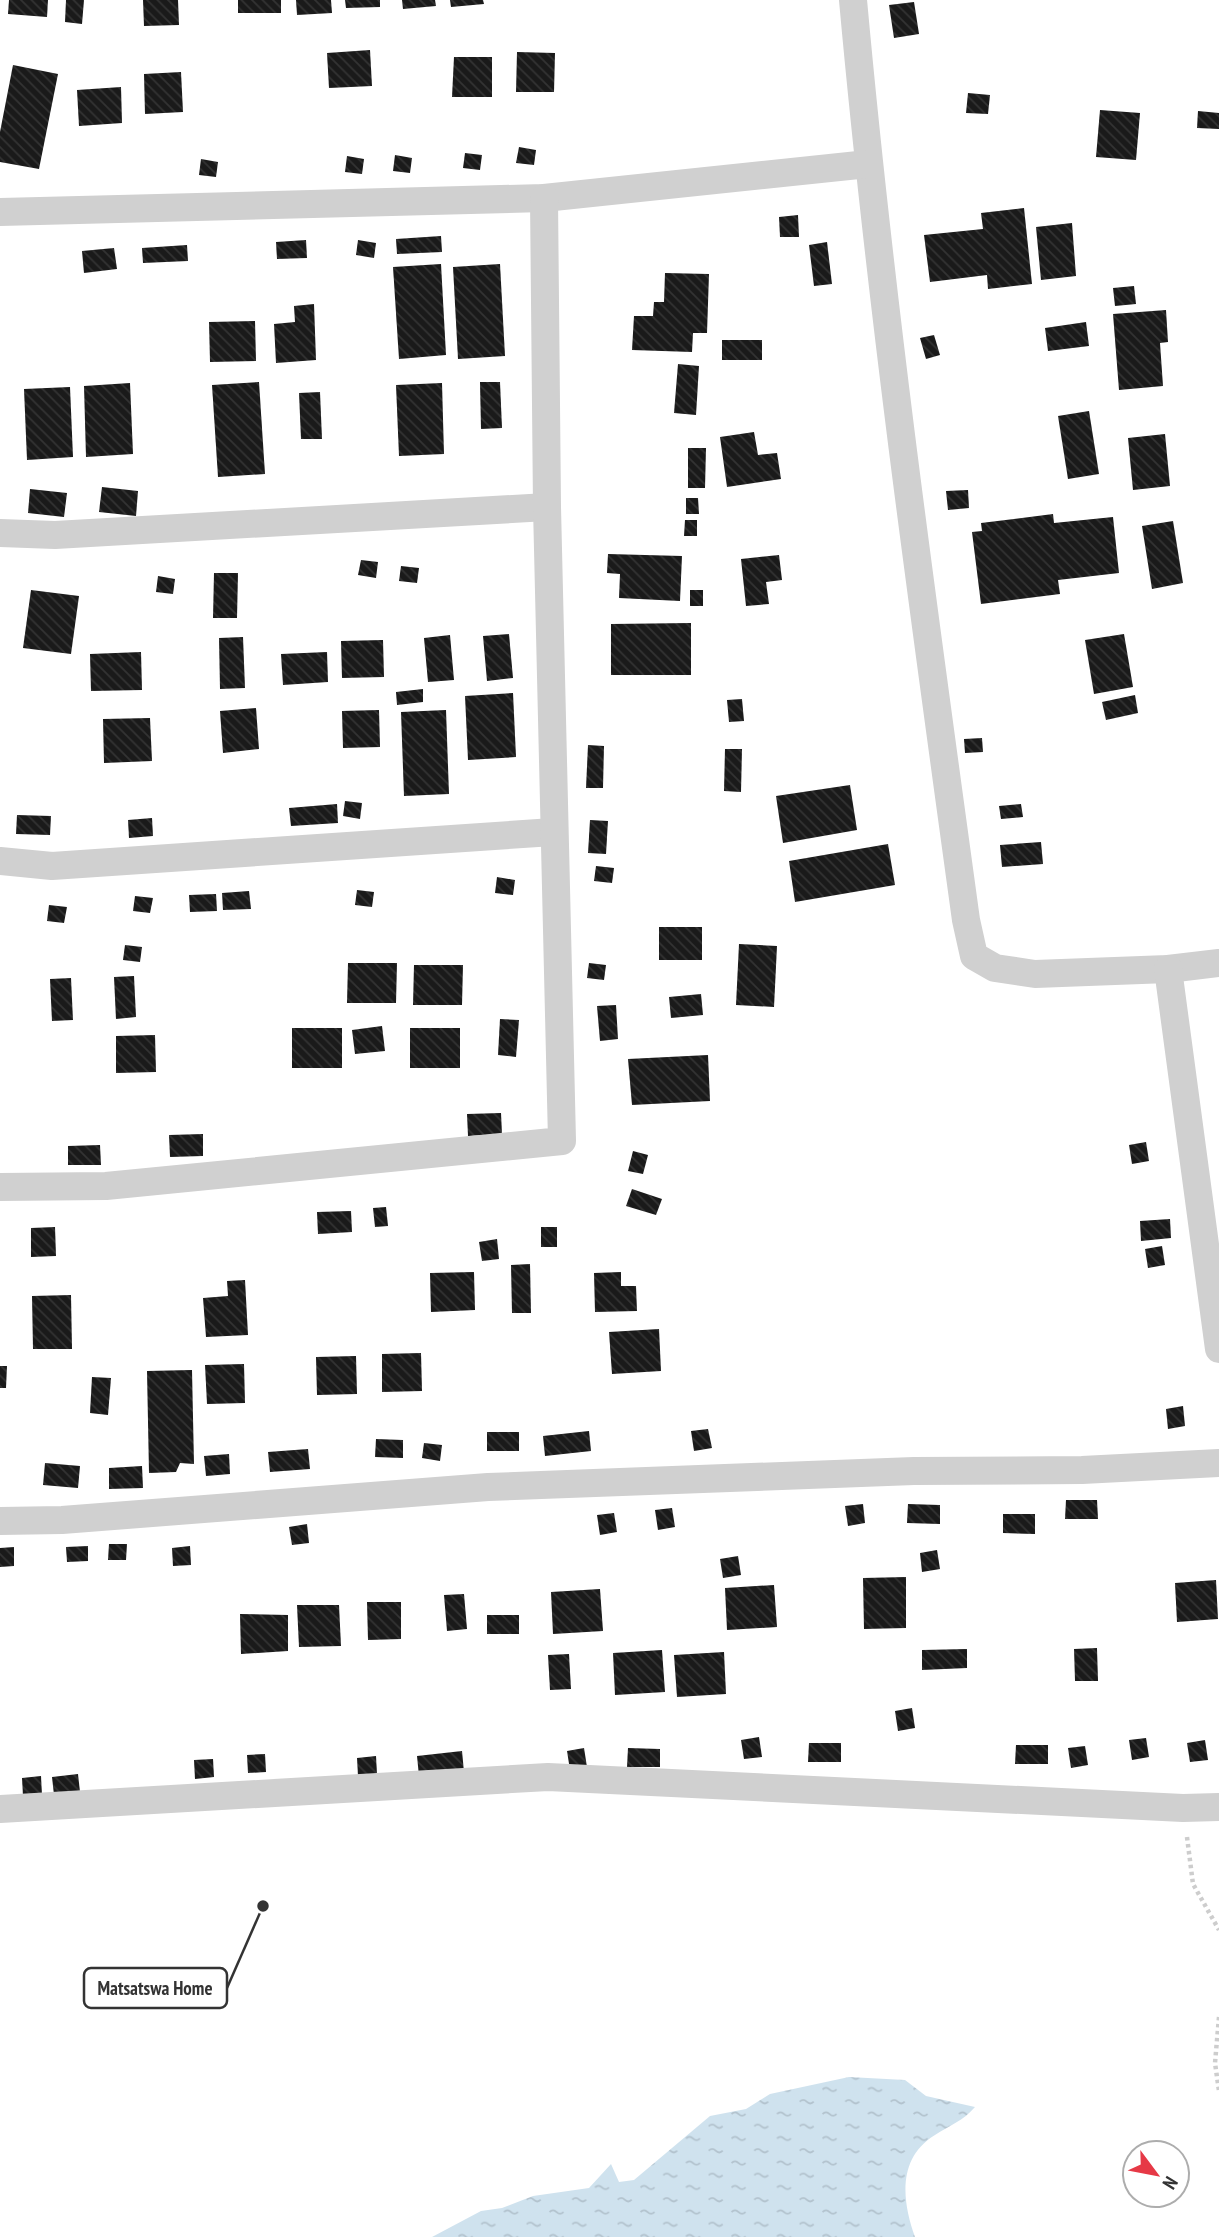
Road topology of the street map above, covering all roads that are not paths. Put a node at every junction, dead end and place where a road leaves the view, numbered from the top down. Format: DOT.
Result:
graph roads {
  1 [pos="853,0"];
  2 [pos="868,164"];
  3 [pos="544,198"];
  4 [pos="0,212"];
  5 [pos="547,507"];
  6 [pos="0,533"];
  7 [pos="553,832"];
  8 [pos="0,861"];
  9 [pos="1219,963"];
  10 [pos="1168,969"];
  11 [pos="0,1186"];
  12 [pos="1219,1349"];
  13 [pos="1219,1463"];
  14 [pos="0,1521"];
  15 [pos="1219,1807"];
  16 [pos="0,1809"];
  1 -- 2 [label="street"];
  2 -- 3 [label="street"];
  2 -- 10 [label="street"];
  3 -- 4 [label="street"];
  3 -- 5 [label="street"];
  5 -- 6 [label="street"];
  5 -- 7 [label="street"];
  7 -- 8 [label="street"];
  7 -- 11 [label="street"];
  9 -- 10 [label="street"];
  10 -- 12 [label="street"];
  13 -- 14 [label="street"];
  15 -- 16 [label="street"];
}
